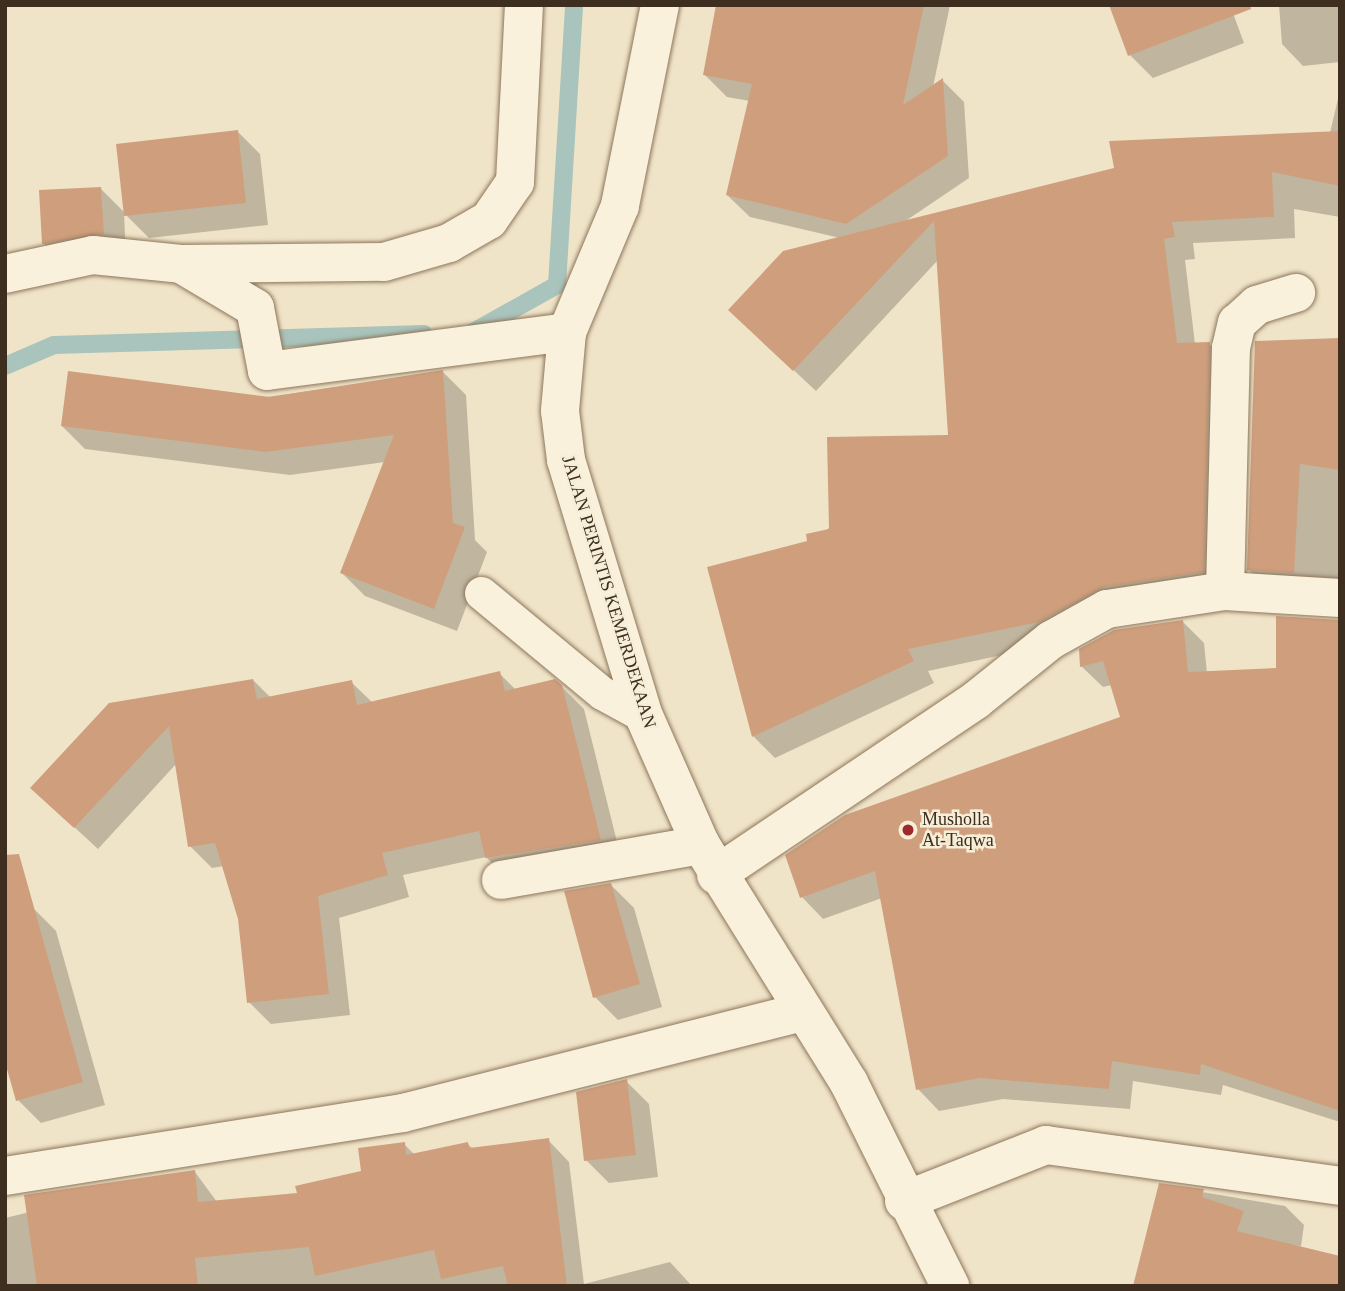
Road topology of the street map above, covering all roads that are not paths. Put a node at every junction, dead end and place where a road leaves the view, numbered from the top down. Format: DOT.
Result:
graph roads {
  1 [pos="524,5"];
  2 [pos="660,5"];
  3 [pos="181,264"];
  4 [pos="5,274"];
  5 [pos="1296,293"];
  6 [pos="567,332"];
  7 [pos="1225,591"];
  8 [pos="481,593"];
  9 [pos="1340,598"];
  10 [pos="644,716"];
  11 [pos="708,860"];
  12 [pos="501,880"];
  13 [pos="802,1012"];
  14 [pos="5,1176"];
  15 [pos="1340,1186"];
  16 [pos="904,1201"];
  17 [pos="950,1286"];
  1 -- 3 [label="street"];
  2 -- 6 [label="street, JALAN PERINTIS KEMERDEKAAN"];
  3 -- 4 [label="street"];
  3 -- 6 [label="street"];
  5 -- 7 [label="street"];
  6 -- 10 [label="street, JALAN PERINTIS KEMERDEKAAN"];
  7 -- 9 [label="street"];
  7 -- 11 [label="street"];
  8 -- 10 [label="lane"];
  10 -- 11 [label="street, JALAN PERINTIS KEMERDEKAAN"];
  11 -- 12 [label="street"];
  11 -- 13 [label="street, JALAN PERINTIS KEMERDEKAAN"];
  13 -- 14 [label="street"];
  13 -- 16 [label="street, JALAN PERINTIS KEMERDEKAAN"];
  15 -- 16 [label="street"];
  16 -- 17 [label="street, JALAN PERINTIS KEMERDEKAAN"];
}
